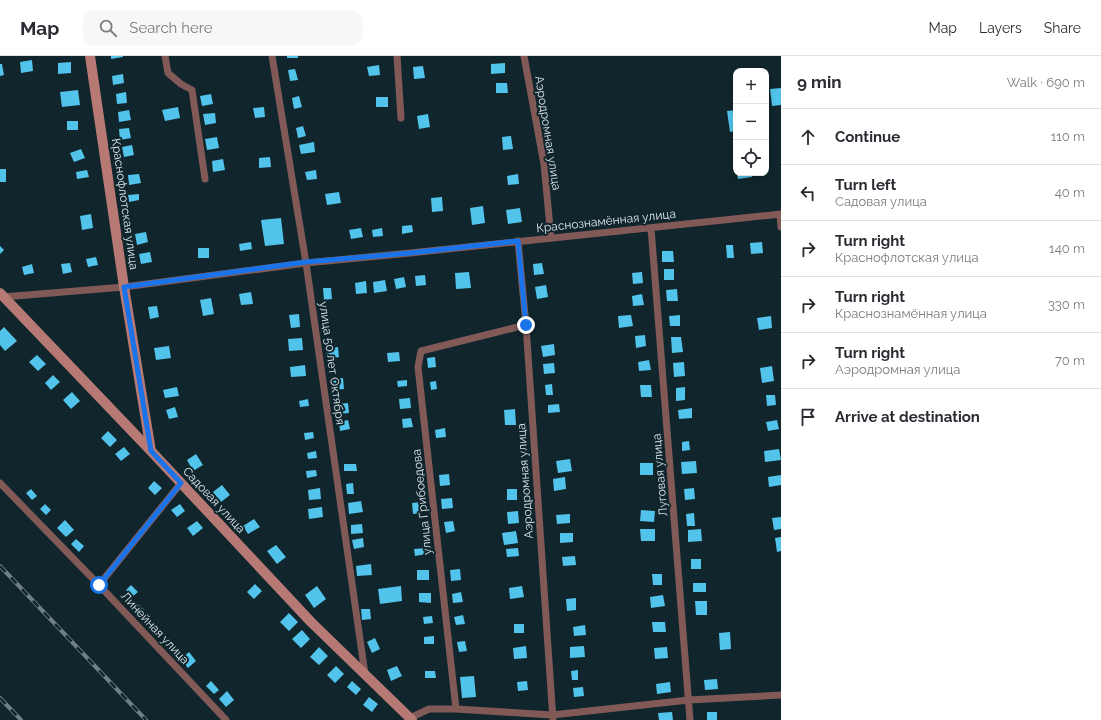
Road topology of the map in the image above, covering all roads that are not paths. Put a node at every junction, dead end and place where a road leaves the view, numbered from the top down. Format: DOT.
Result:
graph roads {
  1 [pos="90,56"];
  2 [pos="165,56"];
  3 [pos="272,56"];
  4 [pos="397,56"];
  5 [pos="524,56"];
  6 [pos="401,118"];
  7 [pos="205,179"];
  8 [pos="780,214"];
  9 [pos="781,227"];
  10 [pos="651,228"];
  11 [pos="551,238"];
  12 [pos="518,241"];
  13 [pos="306,262"];
  14 [pos="124,287"];
  15 [pos="2,295"];
  16 [pos="526,325"];
  17 [pos="151,451"];
  18 [pos="0,483"];
  19 [pos="181,483"];
  20 [pos="99,585"];
  21 [pos="365,674"];
  22 [pos="781,695"];
  23 [pos="689,700"];
  24 [pos="456,709"];
  25 [pos="553,718"];
  26 [pos="411,719"];
  27 [pos="226,720"];
  28 [pos="690,720"];
  1 -- 14 [label="street, Краснофлотская улица"];
  2 -- 7 [label="street"];
  3 -- 13 [label="street, улица 50 лет Октября"];
  4 -- 6 [label="street"];
  5 -- 11 [label="street, Аэродромная улица"];
  8 -- 9 [label="street"];
  8 -- 10 [label="street, Краснознамённая улица"];
  10 -- 11 [label="street, Краснознамённая улица"];
  10 -- 23 [label="street, Луговая улица"];
  11 -- 12 [label="street, Краснознамённая улица"];
  12 -- 13 [label="street, Краснознамённая улица"];
  12 -- 16 [label="street, Аэродромная улица"];
  13 -- 14 [label="street, Краснознамённая улица"];
  13 -- 21 [label="street, улица 50 лет Октября"];
  14 -- 15 [label="street, Краснознамённая улица"];
  14 -- 17 [label="street, Краснофлотская улица"];
  15 -- 17 [label="street, Садовая улица"];
  16 -- 24 [label="street, улица Грибоедова"];
  16 -- 25 [label="street, Аэродромная улица"];
  17 -- 19 [label="street, Садовая улица"];
  18 -- 20 [label="street, Линейная улица"];
  19 -- 20 [label="street"];
  19 -- 21 [label="street, Садовая улица"];
  20 -- 27 [label="street, Линейная улица"];
  21 -- 26 [label="street, Садовая улица"];
  22 -- 23 [label="street"];
  23 -- 25 [label="street"];
  23 -- 28 [label="street, Луговая улица"];
  24 -- 25 [label="street"];
  24 -- 26 [label="street"];
}
